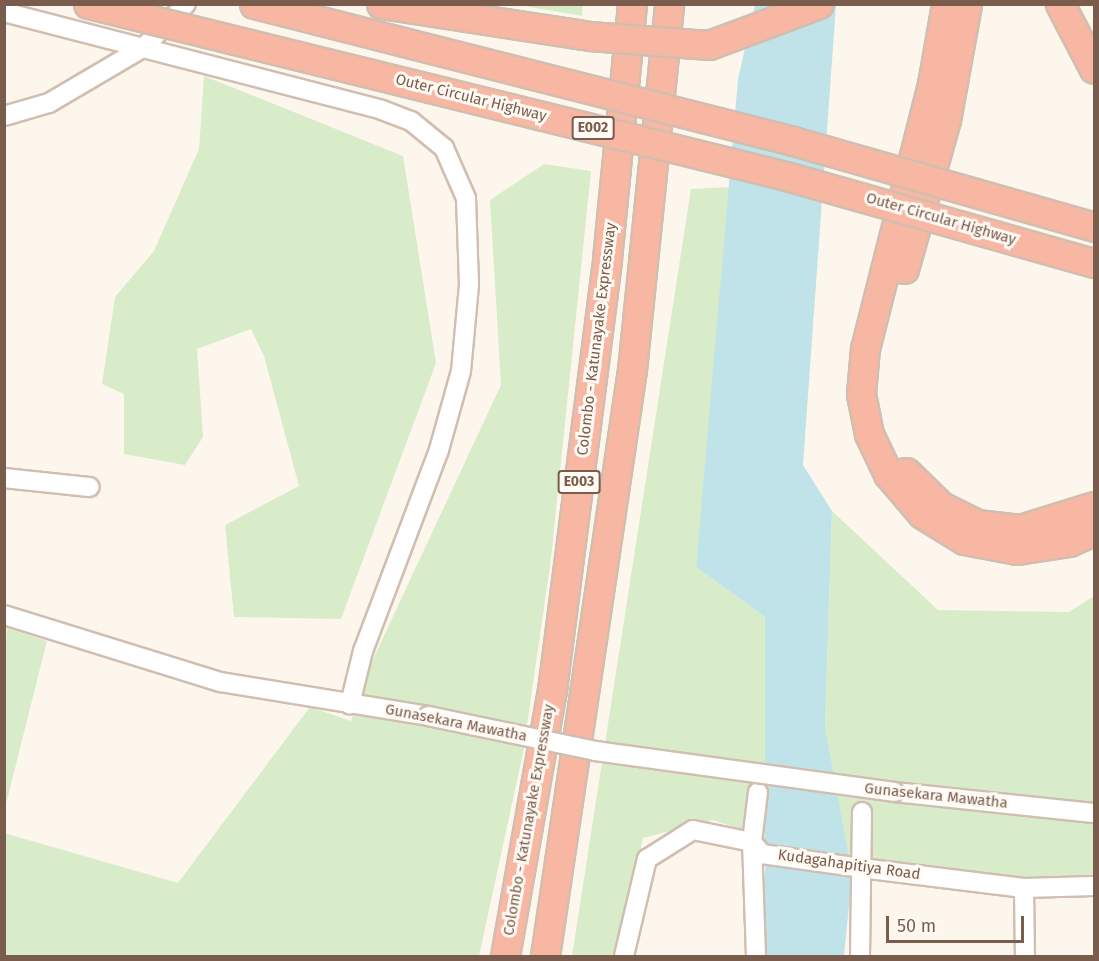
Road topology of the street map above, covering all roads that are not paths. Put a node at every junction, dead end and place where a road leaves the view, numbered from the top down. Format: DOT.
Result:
graph roads {
  1 [pos="88,4"];
  2 [pos="186,4"];
  3 [pos="254,4"];
  4 [pos="381,4"];
  5 [pos="632,4"];
  6 [pos="669,4"];
  7 [pos="819,4"];
  8 [pos="946,4"];
  9 [pos="967,4"];
  10 [pos="1060,4"];
  11 [pos="4,12"];
  12 [pos="144,47"];
  13 [pos="1095,69"];
  14 [pos="4,116"];
  15 [pos="786,176"];
  16 [pos="1095,227"];
  17 [pos="1095,263"];
  18 [pos="1095,281"];
  19 [pos="4,478"];
  20 [pos="90,487"];
  21 [pos="1095,506"];
  22 [pos="1095,531"];
  23 [pos="4,615"];
  24 [pos="350,704"];
  25 [pos="758,792"];
  26 [pos="862,812"];
  27 [pos="1095,813"];
  28 [pos="757,848"];
  29 [pos="861,868"];
  30 [pos="1095,886"];
  31 [pos="1024,888"];
  32 [pos="505,957"];
  33 [pos="545,957"];
  34 [pos="624,957"];
  35 [pos="756,957"];
  36 [pos="860,957"];
  37 [pos="1025,957"];
  1 -- 15 [label="highway, Outer Circular Highway / E002, bridge"];
  2 -- 12 [label="street"];
  3 -- 16 [label="highway, E002, bridge"];
  4 -- 7 [label="highway, bridge"];
  5 -- 32 [label="highway, Colombo - Katunayake Expressway / E003"];
  6 -- 33 [label="highway, E003"];
  8 -- 22 [label="highway"];
  9 -- 21 [label="highway"];
  10 -- 13 [label="highway"];
  11 -- 12 [label="street"];
  12 -- 14 [label="street"];
  12 -- 24 [label="street"];
  15 -- 17 [label="highway, Outer Circular Highway / E002, bridge"];
  15 -- 18 [label="highway, bridge"];
  19 -- 20 [label="street"];
  23 -- 24 [label="street, Gunasekara Mawatha"];
  24 -- 27 [label="street, Gunasekara Mawatha, bridge"];
  25 -- 28 [label="street"];
  26 -- 29 [label="street"];
  28 -- 29 [label="street, Kudagahapitiya Road"];
  28 -- 34 [label="street, Kudagahapitiya Road"];
  28 -- 35 [label="street"];
  29 -- 31 [label="street, Kudagahapitiya Road"];
  29 -- 36 [label="street"];
  30 -- 31 [label="street, Kudagahapitiya Road"];
  31 -- 37 [label="street"];
}
